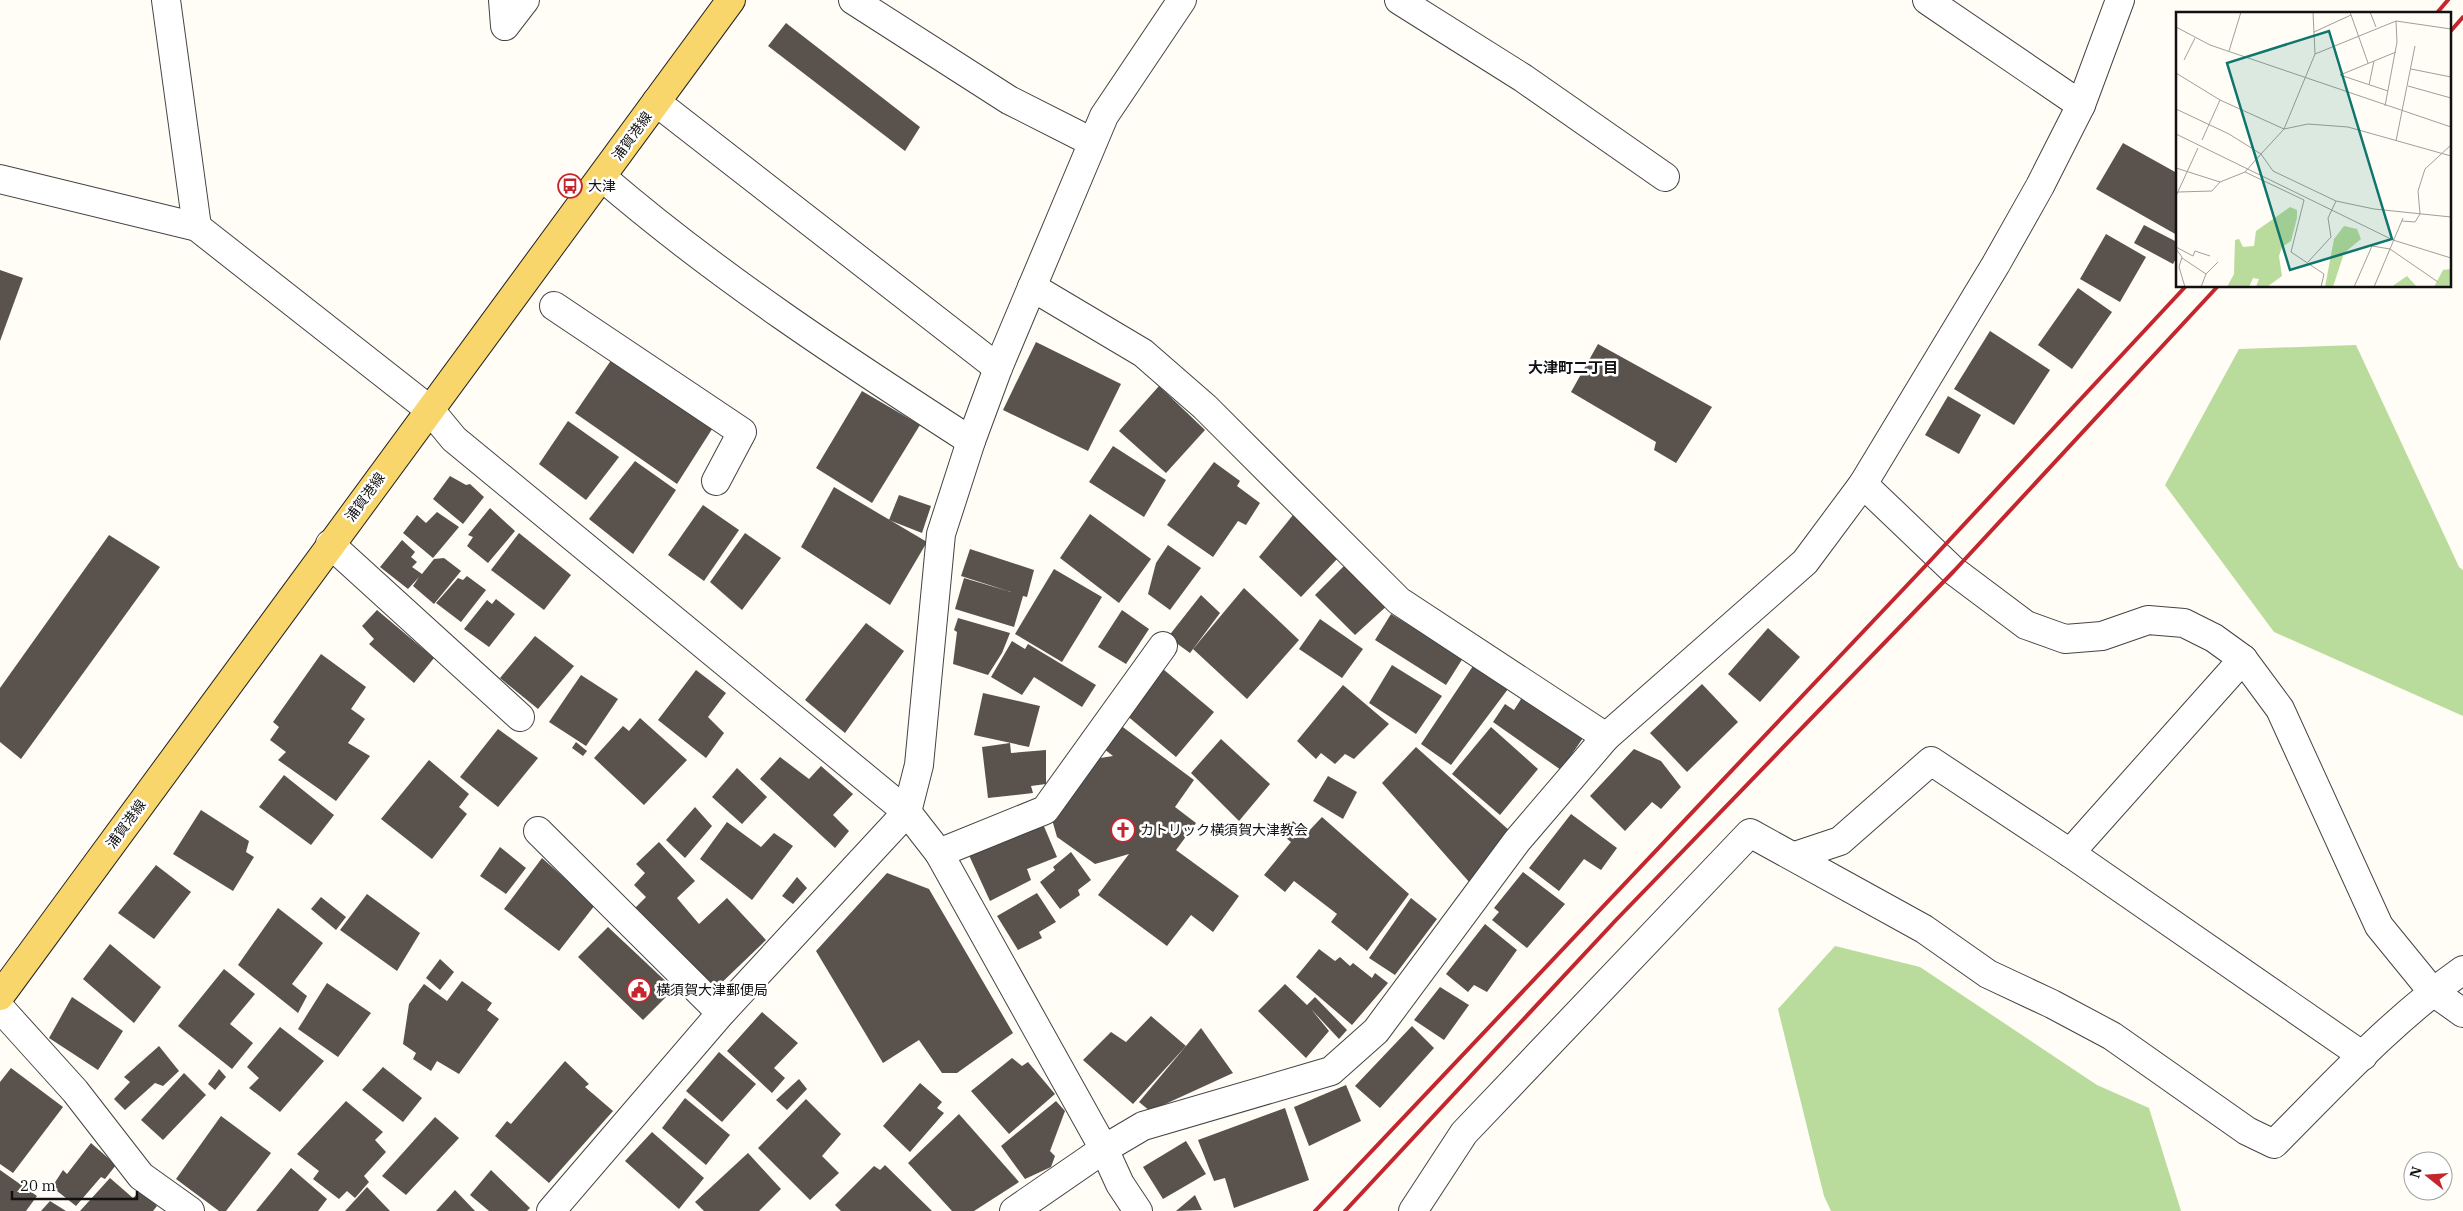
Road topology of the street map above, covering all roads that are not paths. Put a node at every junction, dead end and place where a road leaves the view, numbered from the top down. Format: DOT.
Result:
graph roads {
  1 [pos="166,0"];
  2 [pos="503,0"];
  3 [pos="525,0"];
  4 [pos="731,0"];
  5 [pos="853,0"];
  6 [pos="1182,0"];
  7 [pos="1399,0"];
  8 [pos="1928,0"];
  9 [pos="2120,0"];
  10 [pos="656,102"];
  11 [pos="2081,105"];
  12 [pos="1092,142"];
  13 [pos="602,176"];
  14 [pos="1665,177"];
  15 [pos="0,178"];
  16 [pos="197,227"];
  17 [pos="1032,286"];
  18 [pos="554,306"];
  19 [pos="998,368"];
  20 [pos="430,410"];
  21 [pos="971,442"];
  22 [pos="716,481"];
  23 [pos="1862,484"];
  24 [pos="330,544"];
  25 [pos="1163,646"];
  26 [pos="2243,659"];
  27 [pos="520,717"];
  28 [pos="1606,737"];
  29 [pos="907,812"];
  30 [pos="538,831"];
  31 [pos="939,853"];
  32 [pos="2070,853"];
  33 [pos="1794,856"];
  34 [pos="2463,970"];
  35 [pos="2432,992"];
  36 [pos="0,996"];
  37 [pos="0,1008"];
  38 [pos="721,1013"];
  39 [pos="2463,1013"];
  40 [pos="2363,1056"];
  41 [pos="1104,1149"];
  42 [pos="190,1211"];
  43 [pos="551,1211"];
  44 [pos="1014,1211"];
  45 [pos="1138,1211"];
  46 [pos="1413,1211"];
  1 -- 16 [label="street"];
  2 -- 3 [label="street"];
  4 -- 10 [label="main road, 浦賀港線"];
  5 -- 12 [label="street"];
  6 -- 12 [label="street"];
  7 -- 14 [label="street"];
  8 -- 11 [label="street"];
  9 -- 11 [label="street"];
  10 -- 13 [label="main road, 浦賀港線"];
  10 -- 19 [label="street"];
  11 -- 23 [label="street"];
  12 -- 17 [label="street"];
  13 -- 20 [label="main road, 浦賀港線"];
  13 -- 21 [label="street"];
  15 -- 16 [label="street"];
  16 -- 20 [label="street"];
  17 -- 19 [label="street"];
  17 -- 28 [label="street"];
  18 -- 22 [label="street"];
  19 -- 21 [label="street"];
  20 -- 24 [label="main road, 浦賀港線"];
  20 -- 29 [label="street"];
  21 -- 29 [label="street"];
  23 -- 26 [label="street"];
  23 -- 28 [label="street"];
  24 -- 27 [label="street"];
  24 -- 36 [label="main road, 浦賀港線"];
  25 -- 31 [label="street"];
  26 -- 32 [label="street"];
  26 -- 35 [label="street"];
  28 -- 41 [label="street"];
  29 -- 31 [label="street"];
  29 -- 38 [label="street"];
  30 -- 38 [label="street"];
  31 -- 41 [label="street"];
  32 -- 33 [label="street"];
  32 -- 40 [label="street"];
  33 -- 40 [label="street"];
  33 -- 46 [label="street"];
  34 -- 35 [label="street"];
  35 -- 39 [label="street"];
  35 -- 40 [label="street"];
  37 -- 42 [label="street"];
  38 -- 43 [label="street"];
  41 -- 44 [label="street"];
  41 -- 45 [label="street"];
}
